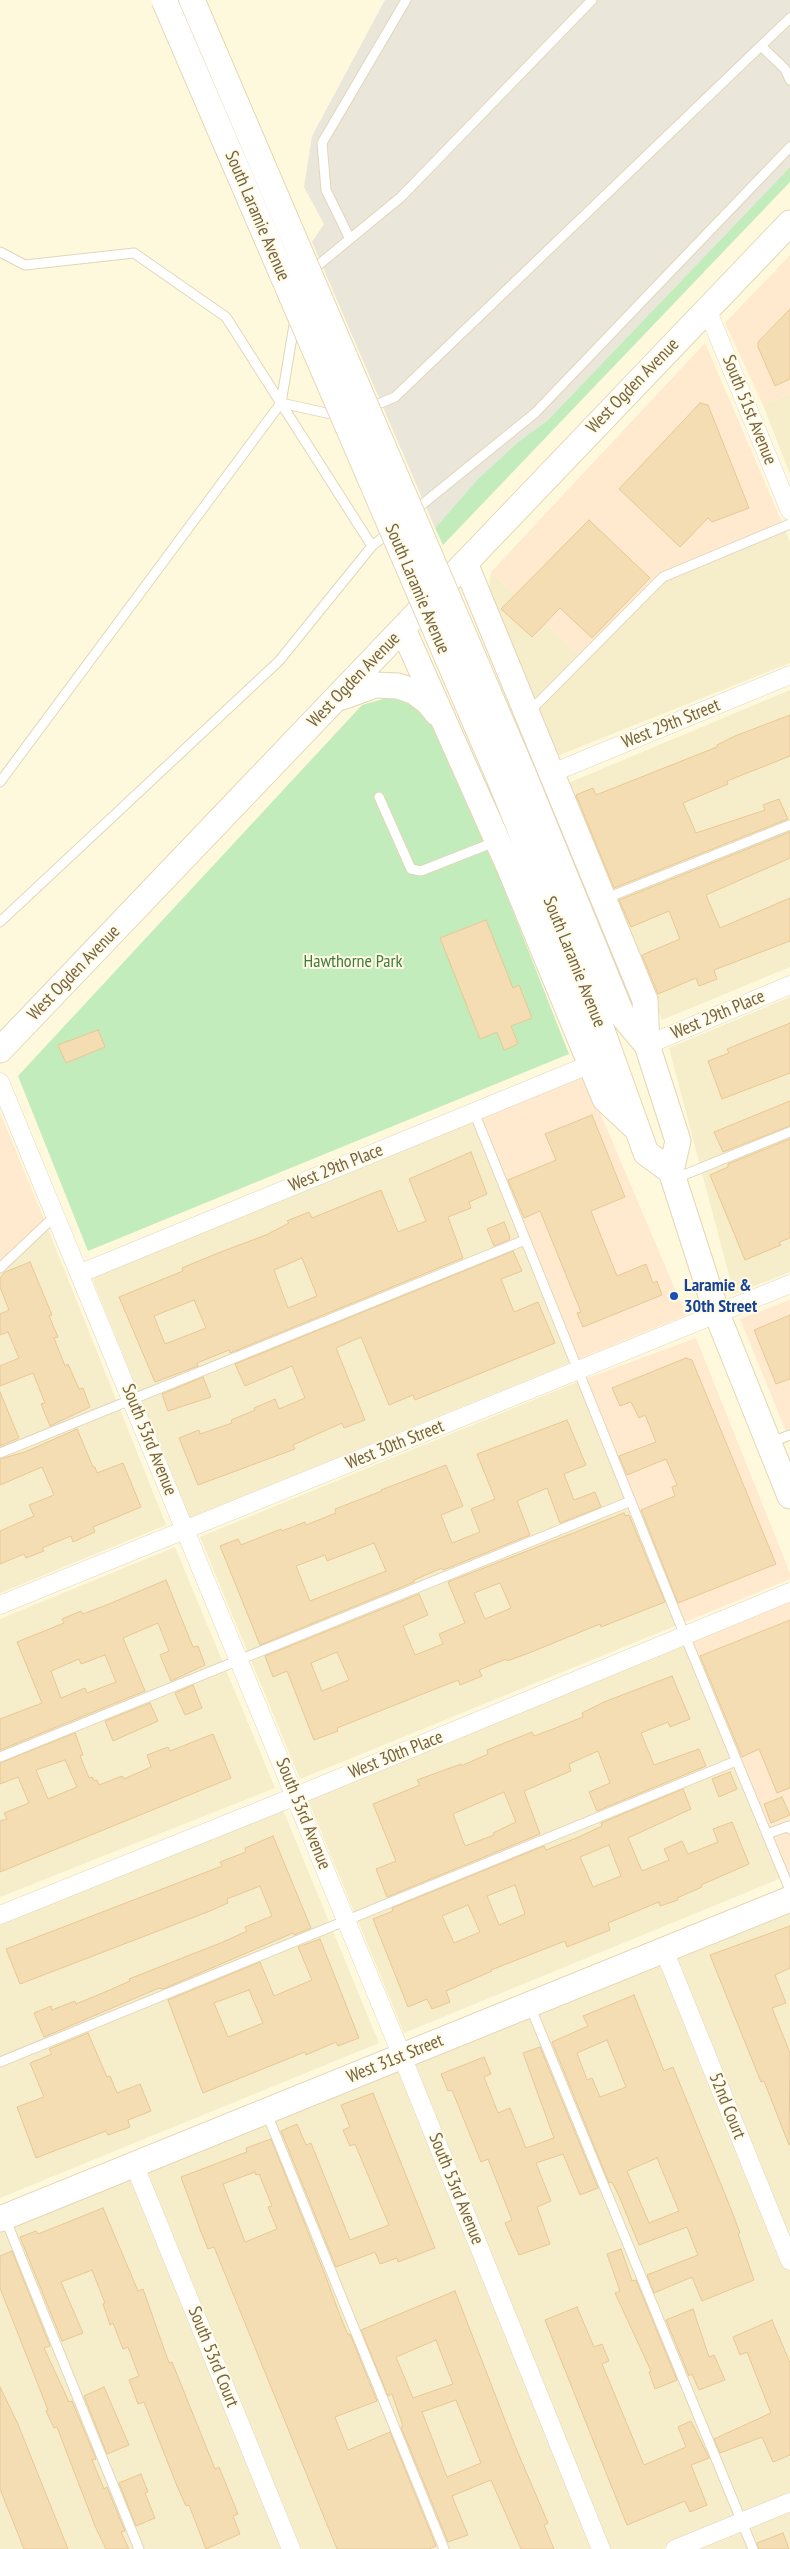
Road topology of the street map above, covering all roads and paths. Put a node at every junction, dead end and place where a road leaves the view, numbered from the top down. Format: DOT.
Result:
graph roads {
  1 [pos="164,0"];
  2 [pos="192,0"];
  3 [pos="406,0"];
  4 [pos="592,0"];
  5 [pos="790,18"];
  6 [pos="762,47"];
  7 [pos="790,80"];
  8 [pos="790,147"];
  9 [pos="790,223"];
  10 [pos="350,240"];
  11 [pos="0,252"];
  12 [pos="707,309"];
  13 [pos="281,403"];
  14 [pos="790,511"];
  15 [pos="790,524"];
  16 [pos="372,546"];
  17 [pos="464,562"];
  18 [pos="403,629"];
  19 [pos="790,675"];
  20 [pos="335,701"];
  21 [pos="527,714"];
  22 [pos="445,723"];
  23 [pos="552,773"];
  24 [pos="0,782"];
  25 [pos="379,798"];
  26 [pos="790,825"];
  27 [pos="497,841"];
  28 [pos="604,899"];
  29 [pos="0,922"];
  30 [pos="790,985"];
  31 [pos="647,1045"];
  32 [pos="0,1050"];
  33 [pos="591,1064"];
  34 [pos="0,1082"];
  35 [pos="474,1112"];
  36 [pos="634,1126"];
  37 [pos="790,1132"];
  38 [pos="672,1175"];
  39 [pos="56,1214"];
  40 [pos="525,1240"];
  41 [pos="0,1268"];
  42 [pos="81,1273"];
  43 [pos="790,1284"];
  44 [pos="718,1314"];
  45 [pos="578,1370"];
  46 [pos="132,1399"];
  47 [pos="780,1439"];
  48 [pos="0,1453"];
  49 [pos="790,1496"];
  50 [pos="631,1501"];
  51 [pos="185,1531"];
  52 [pos="790,1592"];
  53 [pos="0,1606"];
  54 [pos="684,1636"];
  55 [pos="239,1660"];
  56 [pos="0,1757"];
  57 [pos="736,1761"];
  58 [pos="296,1796"];
  59 [pos="790,1829"];
  60 [pos="767,1834"];
  61 [pos="790,1890"];
  62 [pos="790,1899"];
  63 [pos="0,1915"];
  64 [pos="346,1920"];
  65 [pos="664,1950"];
  66 [pos="530,2005"];
  67 [pos="402,2056"];
  68 [pos="0,2062"];
  69 [pos="266,2111"];
  70 [pos="134,2164"];
  71 [pos="2,2218"];
  72 [pos="790,2261"];
  73 [pos="790,2502"];
  74 [pos="743,2522"];
  75 [pos="139,2549"];
  76 [pos="291,2549"];
  77 [pos="444,2549"];
  78 [pos="601,2549"];
  79 [pos="675,2549"];
  80 [pos="754,2549"];
  1 -- 36 [label="main road, South Laramie Avenue, bridge"];
  2 -- 31 [label="main road, South Laramie Avenue, bridge"];
  3 -- 10 [label="lane"];
  4 -- 10 [label="lane"];
  5 -- 6 [label="lane"];
  6 -- 7 [label="lane"];
  6 -- 13 [label="lane"];
  8 -- 16 [label="lane"];
  9 -- 12 [label="main road, West Ogden Avenue"];
  10 -- 13 [label="lane"];
  11 -- 13 [label="lane"];
  12 -- 14 [label="street, South 51st Avenue"];
  12 -- 17 [label="main road, West Ogden Avenue"];
  13 -- 16 [label="lane"];
  13 -- 24 [label="lane"];
  15 -- 21 [label="lane"];
  16 -- 29 [label="lane"];
  17 -- 18 [label="main road, West Ogden Avenue"];
  17 -- 21 [label="main road"];
  18 -- 20 [label="main road, West Ogden Avenue"];
  18 -- 22 [label="main road"];
  19 -- 23 [label="street, West 29th Street"];
  20 -- 22 [label="main road"];
  20 -- 32 [label="main road, West Ogden Avenue"];
  21 -- 23 [label="main road"];
  22 -- 27 [label="main road"];
  23 -- 28 [label="main road"];
  25 -- 27 [label="lane"];
  26 -- 28 [label="lane"];
  27 -- 33 [label="main road"];
  28 -- 31 [label="main road"];
  30 -- 31 [label="street, West 29th Place"];
  31 -- 38 [label="main road, South Laramie Avenue"];
  33 -- 35 [label="street, West 29th Place"];
  33 -- 36 [label="main road"];
  34 -- 39 [label="street, South 53rd Avenue"];
  35 -- 40 [label="lane"];
  35 -- 42 [label="street, West 29th Place"];
  36 -- 38 [label="main road, South Laramie Avenue"];
  37 -- 38 [label="lane"];
  38 -- 44 [label="main road"];
  39 -- 41 [label="lane"];
  39 -- 42 [label="street, South 53rd Avenue"];
  40 -- 45 [label="lane"];
  40 -- 46 [label="lane"];
  42 -- 46 [label="street, South 53rd Avenue"];
  43 -- 44 [label="street, West 30th Street"];
  44 -- 45 [label="street, West 30th Street"];
  44 -- 47 [label="main road"];
  45 -- 50 [label="lane"];
  45 -- 51 [label="street, West 30th Street"];
  46 -- 48 [label="lane"];
  46 -- 51 [label="street, South 53rd Avenue"];
  47 -- 49 [label="main road"];
  50 -- 54 [label="lane"];
  50 -- 55 [label="lane"];
  51 -- 53 [label="street, West 30th Street"];
  51 -- 55 [label="street, South 53rd Avenue"];
  52 -- 54 [label="street, West 30th Place"];
  54 -- 57 [label="lane"];
  54 -- 58 [label="street, West 30th Place"];
  55 -- 56 [label="lane"];
  55 -- 58 [label="street, South 53rd Avenue"];
  57 -- 60 [label="lane"];
  57 -- 64 [label="lane"];
  58 -- 63 [label="street, West 30th Place"];
  58 -- 64 [label="street, South 53rd Avenue"];
  59 -- 60 [label="lane"];
  60 -- 61 [label="lane"];
  62 -- 65 [label="main road, West 31st Street"];
  64 -- 67 [label="street, South 53rd Avenue"];
  64 -- 68 [label="lane"];
  65 -- 66 [label="main road, West 31st Street"];
  65 -- 72 [label="street, 52nd Court"];
  66 -- 67 [label="main road, West 31st Street"];
  66 -- 74 [label="lane"];
  67 -- 69 [label="main road, West 31st Street"];
  67 -- 78 [label="street, South 53rd Avenue"];
  69 -- 70 [label="main road, West 31st Street"];
  69 -- 77 [label="lane"];
  70 -- 71 [label="main road, West 31st Street"];
  70 -- 76 [label="street, South 53rd Court"];
  71 -- 75 [label="lane"];
  73 -- 74 [label="street"];
  74 -- 79 [label="street"];
  74 -- 80 [label="lane"];
}
